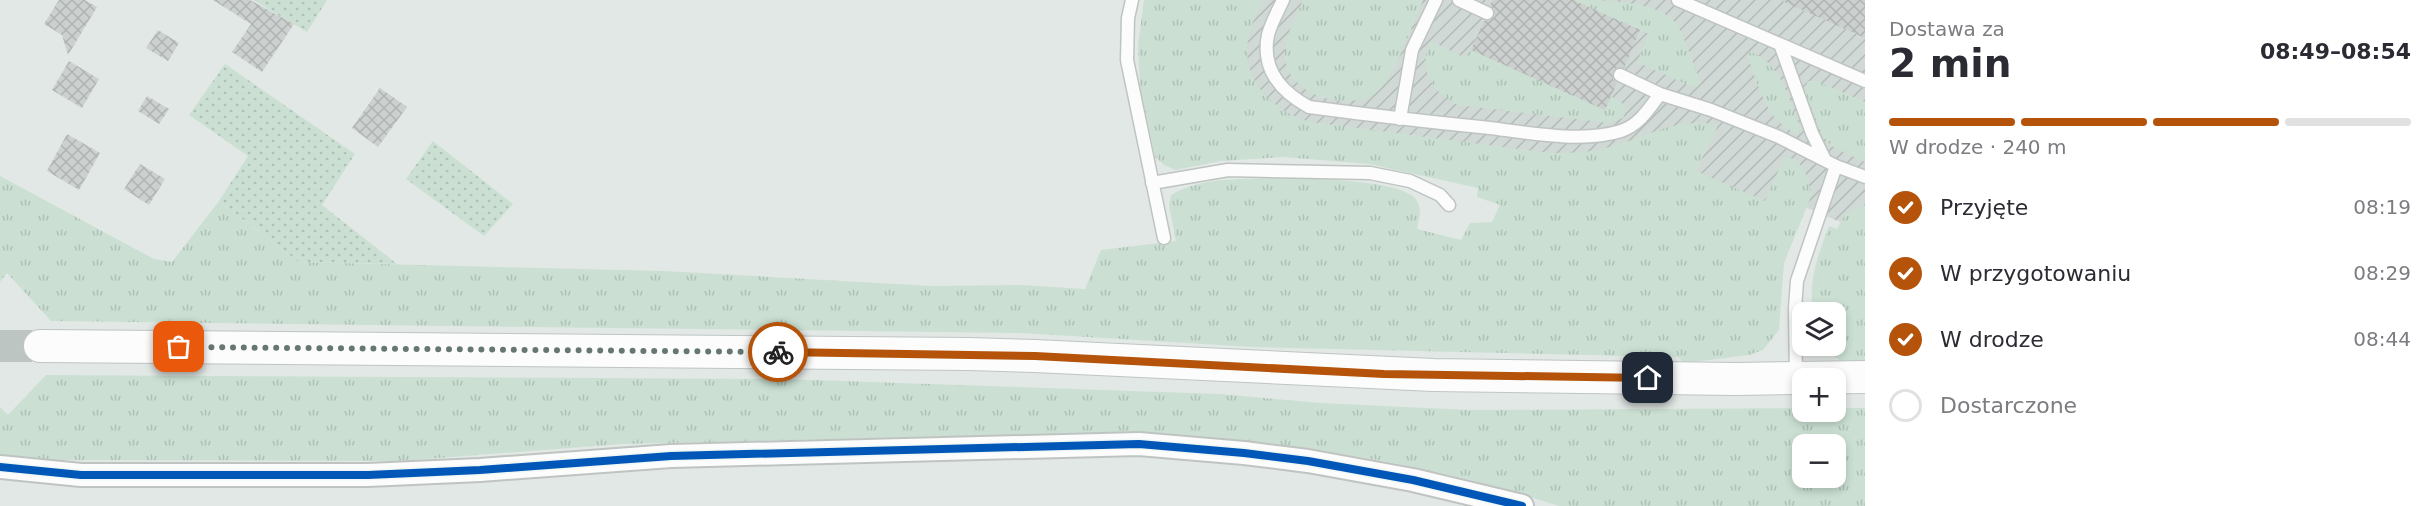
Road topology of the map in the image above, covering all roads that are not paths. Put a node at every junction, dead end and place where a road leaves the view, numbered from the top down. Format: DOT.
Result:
graph roads {
  1 [pos="1132,0"];
  2 [pos="1283,0"];
  3 [pos="1436,0"];
  4 [pos="1459,0"];
  5 [pos="1678,0"];
  6 [pos="1487,12"];
  7 [pos="1780,44"];
  8 [pos="1620,75"];
  9 [pos="1865,81"];
  10 [pos="1660,94"];
  11 [pos="1400,118"];
  12 [pos="1830,163"];
  13 [pos="1865,177"];
  14 [pos="1152,183"];
  15 [pos="1449,205"];
  16 [pos="1164,238"];
  17 [pos="40,346"];
  18 [pos="1796,368"];
  19 [pos="1846,377"];
  20 [pos="1865,377"];
  21 [pos="1792,378"];
  22 [pos="0,468"];
  23 [pos="1522,506"];
  1 -- 14 [label="lane"];
  2 -- 11 [label="lane"];
  3 -- 11 [label="lane"];
  4 -- 6 [label="lane"];
  5 -- 7 [label="lane"];
  7 -- 9 [label="lane"];
  7 -- 12 [label="lane"];
  8 -- 10 [label="lane"];
  10 -- 11 [label="lane"];
  10 -- 12 [label="lane"];
  12 -- 13 [label="lane"];
  12 -- 18 [label="lane"];
  14 -- 15 [label="lane"];
  14 -- 16 [label="lane"];
  17 -- 21 [label="main road"];
  19 -- 20 [label="main road"];
  22 -- 23 [label="street"];
}
